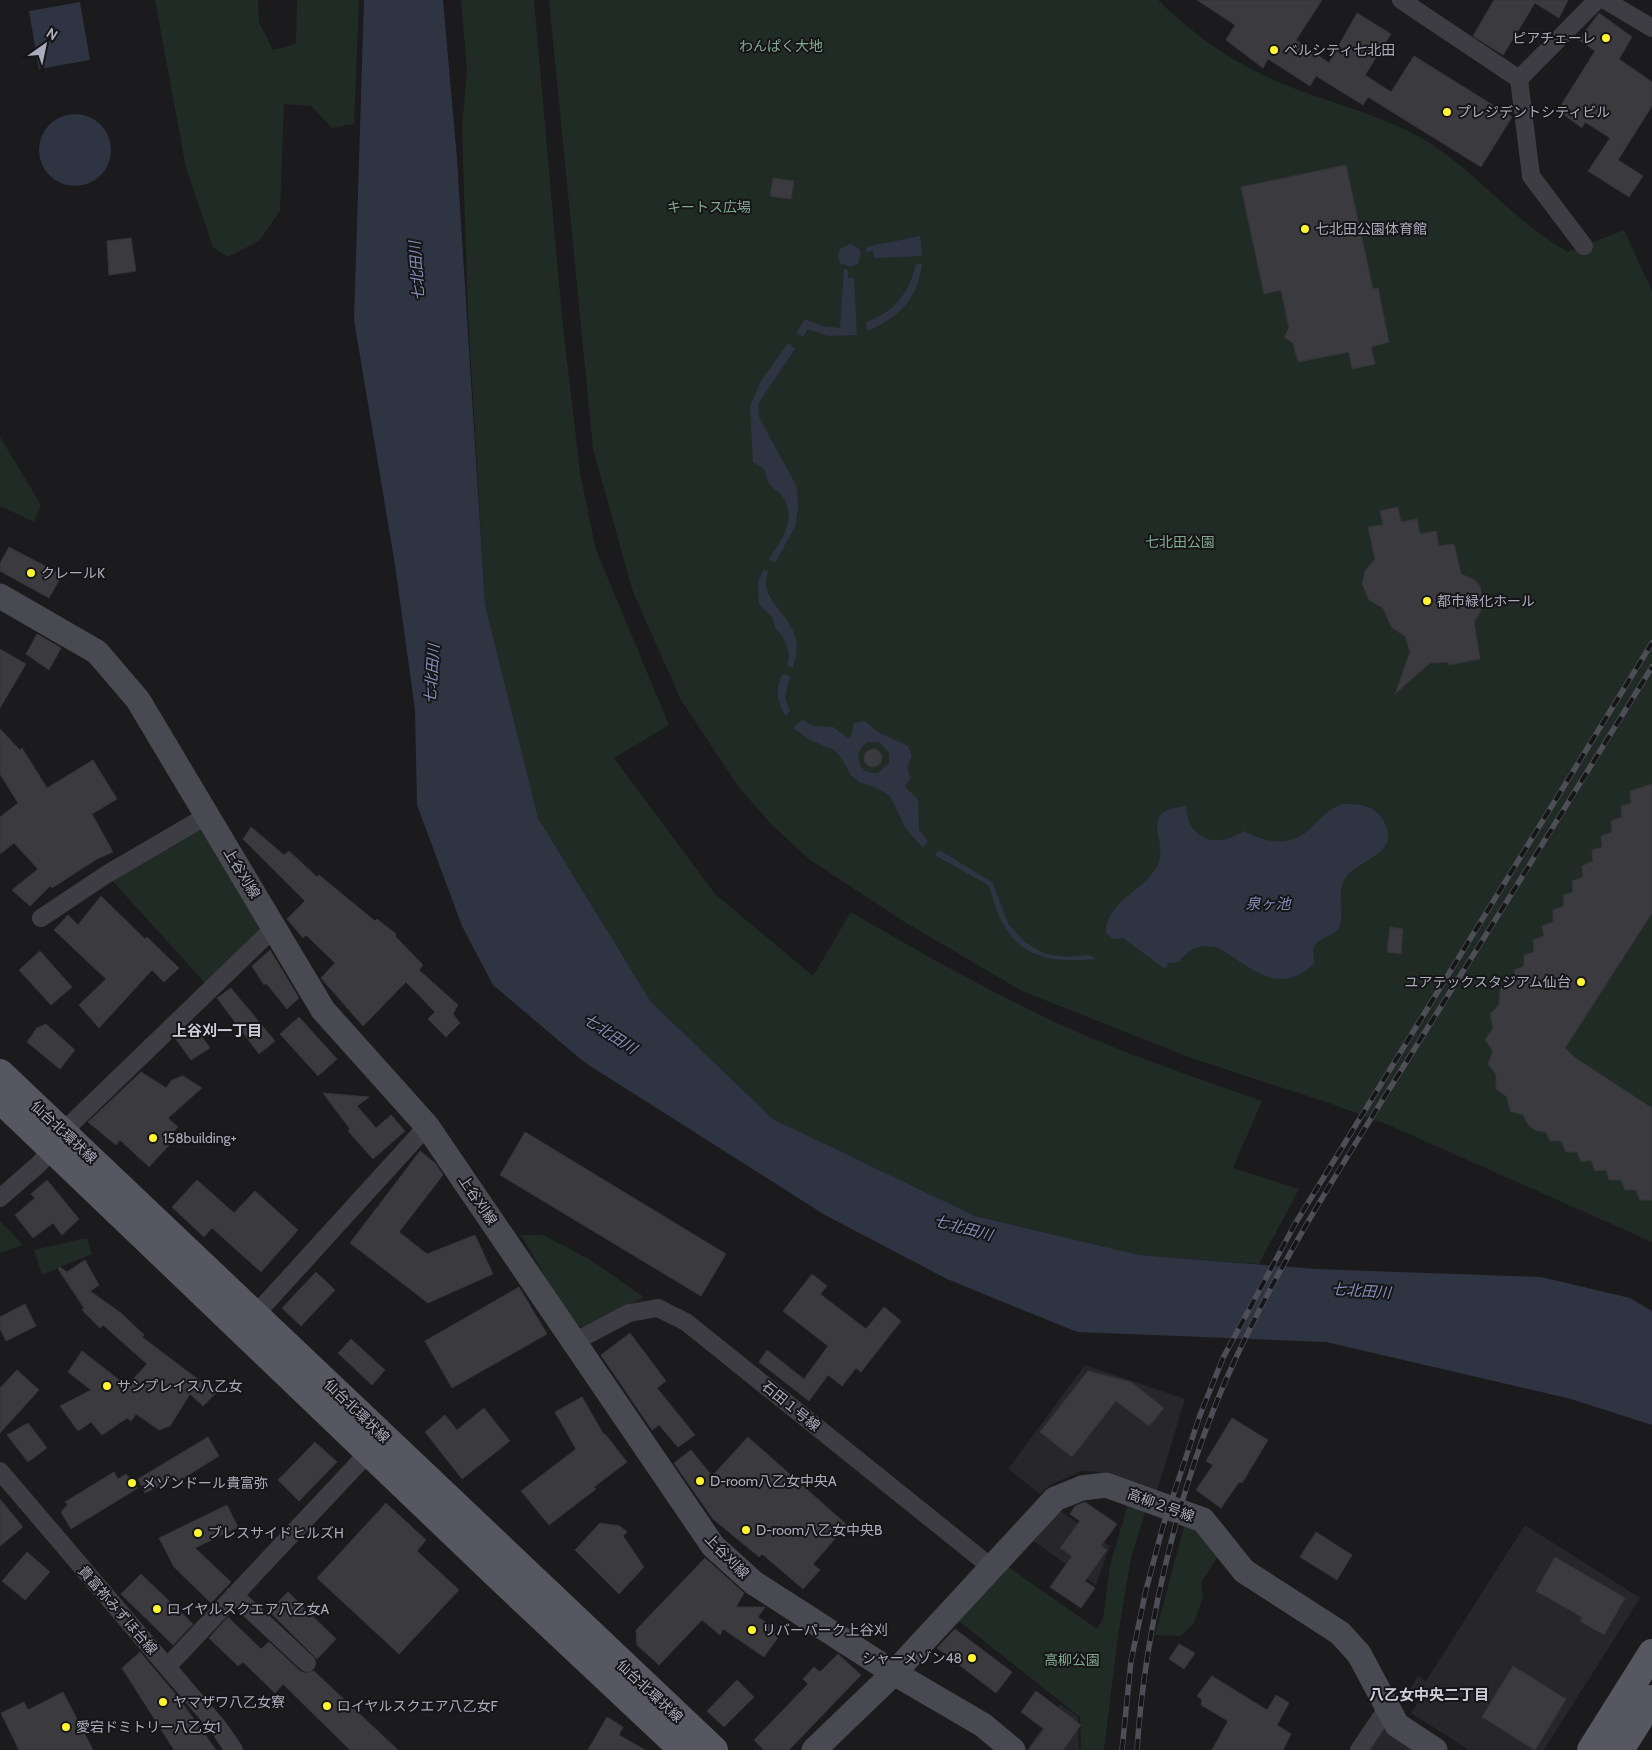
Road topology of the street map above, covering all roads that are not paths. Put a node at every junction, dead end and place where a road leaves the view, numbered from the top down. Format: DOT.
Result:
graph roads {
  1 [pos="1401,0"];
  2 [pos="1597,0"];
  3 [pos="1605,0"];
  4 [pos="1652,28"];
  5 [pos="1519,79"];
  6 [pos="1584,246"];
  7 [pos="0,596"];
  8 [pos="208,815"];
  9 [pos="41,918"];
  10 [pos="275,927"];
  11 [pos="0,1073"];
  12 [pos="0,1099"];
  13 [pos="427,1126"];
  14 [pos="59,1141"];
  15 [pos="0,1198"];
  16 [pos="256,1314"];
  17 [pos="574,1342"];
  18 [pos="369,1452"];
  19 [pos="0,1471"];
  20 [pos="991,1567"];
  21 [pos="234,1595"];
  22 [pos="1652,1654"];
  23 [pos="307,1664"];
  24 [pos="168,1668"];
  25 [pos="894,1673"];
  26 [pos="1652,1699"];
  27 [pos="1388,1707"];
  28 [pos="234,1750"];
  29 [pos="684,1750"];
  30 [pos="714,1750"];
  31 [pos="814,1750"];
  32 [pos="1013,1750"];
  33 [pos="1359,1750"];
  34 [pos="1435,1750"];
  35 [pos="1591,1750"];
  36 [pos="1620,1750"];
  1 -- 5 [label="street"];
  2 -- 5 [label="street"];
  3 -- 4 [label="street"];
  5 -- 6 [label="street"];
  7 -- 8 [label="street, 上谷刈線"];
  8 -- 9 [label="street"];
  8 -- 10 [label="street, 上谷刈線"];
  10 -- 13 [label="street, 上谷刈線"];
  10 -- 14 [label="street"];
  11 -- 14 [label="main road, 仙台北環状線"];
  12 -- 14 [label="main road, 仙台北環状線"];
  13 -- 16 [label="street"];
  13 -- 17 [label="street, 上谷刈線"];
  14 -- 15 [label="street"];
  14 -- 16 [label="main road, 仙台北環状線"];
  14 -- 18 [label="main road, 仙台北環状線"];
  16 -- 30 [label="main road, 仙台北環状線"];
  17 -- 20 [label="street, 石田１号線"];
  17 -- 25 [label="street, 上谷刈線"];
  18 -- 21 [label="street"];
  18 -- 29 [label="main road, 仙台北環状線"];
  19 -- 24 [label="street, 貴富祢みずほ台線"];
  20 -- 25 [label="street, 高柳２号線"];
  20 -- 27 [label="street, 高柳２号線"];
  21 -- 23 [label="street"];
  21 -- 24 [label="street"];
  22 -- 35 [label="main road"];
  24 -- 28 [label="street, 貴富祢みずほ台線"];
  25 -- 31 [label="street, 高柳２号線"];
  25 -- 32 [label="street, 上谷刈線"];
  26 -- 36 [label="main road"];
  27 -- 33 [label="street"];
  27 -- 34 [label="street, 高柳２号線"];
}
